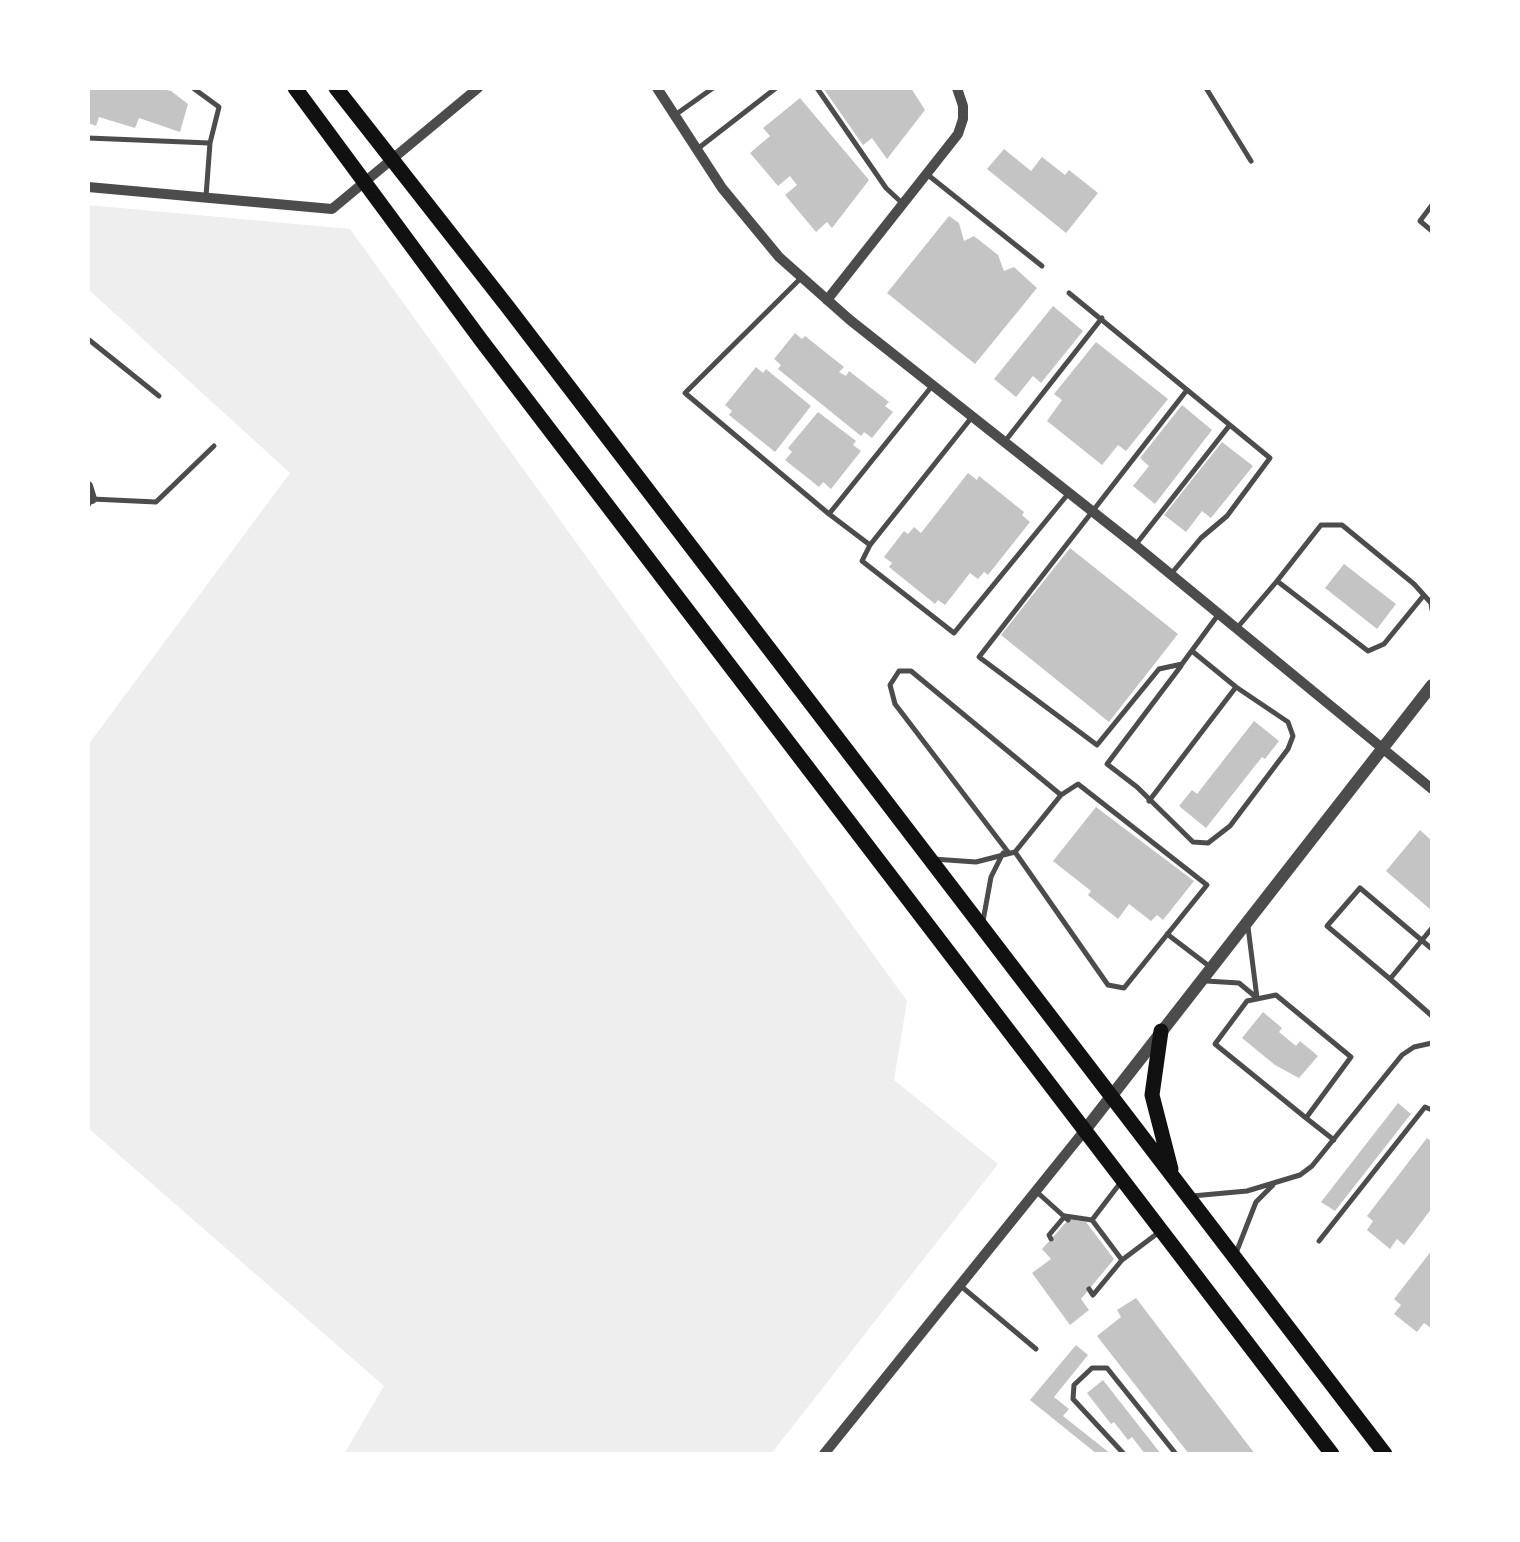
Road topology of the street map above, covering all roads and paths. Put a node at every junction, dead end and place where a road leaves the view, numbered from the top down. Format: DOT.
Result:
graph roads {
  1 [pos="194,88"];
  2 [pos="295,88"];
  3 [pos="336,88"];
  4 [pos="657,88"];
  5 [pos="713,88"];
  6 [pos="776,88"];
  7 [pos="817,88"];
  8 [pos="956,88"];
  9 [pos="1206,88"];
  10 [pos="472,89"];
  11 [pos="674,116"];
  12 [pos="88,138"];
  13 [pos="210,143"];
  14 [pos="695,150"];
  15 [pos="392,158"];
  16 [pos="1250,161"];
  17 [pos="928,174"];
  18 [pos="364,181"];
  19 [pos="88,188"];
  20 [pos="206,198"];
  21 [pos="904,204"];
  22 [pos="1432,205"];
  23 [pos="1432,231"];
  24 [pos="1042,266"];
  25 [pos="802,277"];
  26 [pos="1070,293"];
  27 [pos="827,300"];
  28 [pos="1102,318"];
  29 [pos="88,339"];
  30 [pos="932,386"];
  31 [pos="1187,390"];
  32 [pos="159,396"];
  33 [pos="972,417"];
  34 [pos="1230,426"];
  35 [pos="1004,442"];
  36 [pos="214,446"];
  37 [pos="88,486"];
  38 [pos="1068,494"];
  39 [pos="90,502"];
  40 [pos="1091,513"];
  41 [pos="829,514"];
  42 [pos="870,545"];
  43 [pos="1136,546"];
  44 [pos="1170,576"];
  45 [pos="1277,581"];
  46 [pos="1424,596"];
  47 [pos="1432,605"];
  48 [pos="1218,615"];
  49 [pos="1236,630"];
  50 [pos="1192,651"];
  51 [pos="1182,664"];
  52 [pos="1432,685"];
  53 [pos="1236,687"];
  54 [pos="1383,748"];
  55 [pos="1432,789"];
  56 [pos="1061,795"];
  57 [pos="1149,801"];
  58 [pos="1009,852"];
  59 [pos="930,859"];
  60 [pos="1247,919"];
  61 [pos="982,927"];
  62 [pos="1432,928"];
  63 [pos="1167,934"];
  64 [pos="1422,940"];
  65 [pos="1432,949"];
  66 [pos="1210,967"];
  67 [pos="1390,979"];
  68 [pos="1200,981"];
  69 [pos="1257,998"];
  70 [pos="1432,1016"];
  71 [pos="1161,1030"];
  72 [pos="1432,1043"];
  73 [pos="1111,1096"];
  74 [pos="1432,1110"];
  75 [pos="1306,1118"];
  76 [pos="1085,1130"];
  77 [pos="1334,1140"];
  78 [pos="1173,1178"];
  79 [pos="1123,1180"];
  80 [pos="1275,1183"];
  81 [pos="1036,1191"];
  82 [pos="1187,1196"];
  83 [pos="1066,1218"];
  84 [pos="1092,1220"];
  85 [pos="1162,1230"];
  86 [pos="1052,1239"];
  87 [pos="1319,1241"];
  88 [pos="1234,1258"];
  89 [pos="1122,1260"];
  90 [pos="959,1286"];
  91 [pos="1089,1289"];
  92 [pos="1036,1349"];
  93 [pos="824,1454"];
  94 [pos="1124,1454"];
  95 [pos="1176,1454"];
  96 [pos="1332,1454"];
  97 [pos="1385,1454"];
  1 -- 13 [label="lane"];
  2 -- 18 [label="highway"];
  3 -- 15 [label="highway"];
  4 -- 11 [label="street"];
  5 -- 11 [label="lane"];
  6 -- 14 [label="lane"];
  7 -- 21 [label="lane"];
  8 -- 17 [label="street"];
  9 -- 16 [label="lane"];
  10 -- 15 [label="street"];
  11 -- 14 [label="street"];
  12 -- 13 [label="lane"];
  13 -- 20 [label="lane"];
  14 -- 25 [label="street"];
  15 -- 18 [label="street"];
  15 -- 59 [label="highway"];
  17 -- 21 [label="street"];
  17 -- 24 [label="lane"];
  18 -- 20 [label="street"];
  18 -- 76 [label="highway"];
  19 -- 20 [label="street"];
  21 -- 27 [label="street"];
  22 -- 23 [label="lane"];
  25 -- 27 [label="street"];
  25 -- 41 [label="lane"];
  26 -- 28 [label="lane"];
  27 -- 30 [label="street"];
  28 -- 31 [label="lane"];
  28 -- 35 [label="lane"];
  29 -- 32 [label="lane"];
  30 -- 33 [label="street"];
  30 -- 41 [label="lane"];
  31 -- 34 [label="lane"];
  31 -- 40 [label="lane"];
  33 -- 35 [label="street"];
  33 -- 42 [label="lane"];
  34 -- 43 [label="lane"];
  34 -- 44 [label="lane"];
  35 -- 38 [label="street"];
  36 -- 39 [label="lane"];
  37 -- 39 [label="street"];
  38 -- 40 [label="street"];
  38 -- 42 [label="lane"];
  40 -- 43 [label="street"];
  40 -- 51 [label="lane"];
  41 -- 42 [label="lane"];
  43 -- 44 [label="street"];
  44 -- 48 [label="street"];
  45 -- 46 [label="lane"];
  45 -- 46 [label="lane"];
  45 -- 49 [label="lane"];
  46 -- 47 [label="lane"];
  48 -- 49 [label="street"];
  48 -- 50 [label="lane"];
  49 -- 54 [label="street"];
  50 -- 51 [label="lane"];
  50 -- 53 [label="lane"];
  51 -- 57 [label="lane"];
  52 -- 54 [label="street"];
  53 -- 57 [label="lane"];
  53 -- 57 [label="lane"];
  54 -- 55 [label="street"];
  54 -- 60 [label="street"];
  56 -- 58 [label="lane"];
  56 -- 58 [label="lane"];
  56 -- 63 [label="lane"];
  58 -- 59 [label="lane"];
  58 -- 61 [label="lane"];
  58 -- 63 [label="lane"];
  59 -- 61 [label="highway"];
  60 -- 66 [label="street"];
  60 -- 69 [label="lane"];
  61 -- 73 [label="highway"];
  62 -- 64 [label="lane"];
  63 -- 66 [label="lane"];
  64 -- 65 [label="lane"];
  64 -- 67 [label="lane"];
  64 -- 67 [label="lane"];
  66 -- 68 [label="street"];
  67 -- 70 [label="lane"];
  68 -- 69 [label="lane"];
  68 -- 71 [label="street"];
  69 -- 75 [label="lane"];
  69 -- 75 [label="lane"];
  71 -- 73 [label="street"];
  71 -- 78 [label="highway"];
  72 -- 77 [label="lane"];
  73 -- 76 [label="street"];
  73 -- 78 [label="highway"];
  74 -- 87 [label="lane"];
  75 -- 77 [label="lane"];
  76 -- 79 [label="highway"];
  76 -- 81 [label="street"];
  77 -- 80 [label="lane"];
  78 -- 82 [label="highway"];
  79 -- 84 [label="lane"];
  79 -- 85 [label="highway"];
  80 -- 82 [label="lane"];
  80 -- 88 [label="lane"];
  81 -- 83 [label="lane"];
  81 -- 90 [label="street"];
  82 -- 88 [label="highway"];
  83 -- 84 [label="lane"];
  83 -- 86 [label="lane"];
  84 -- 89 [label="lane"];
  85 -- 89 [label="lane"];
  85 -- 96 [label="highway"];
  88 -- 97 [label="highway"];
  89 -- 91 [label="lane"];
  90 -- 92 [label="lane"];
  90 -- 93 [label="street"];
  94 -- 95 [label="lane"];
}
